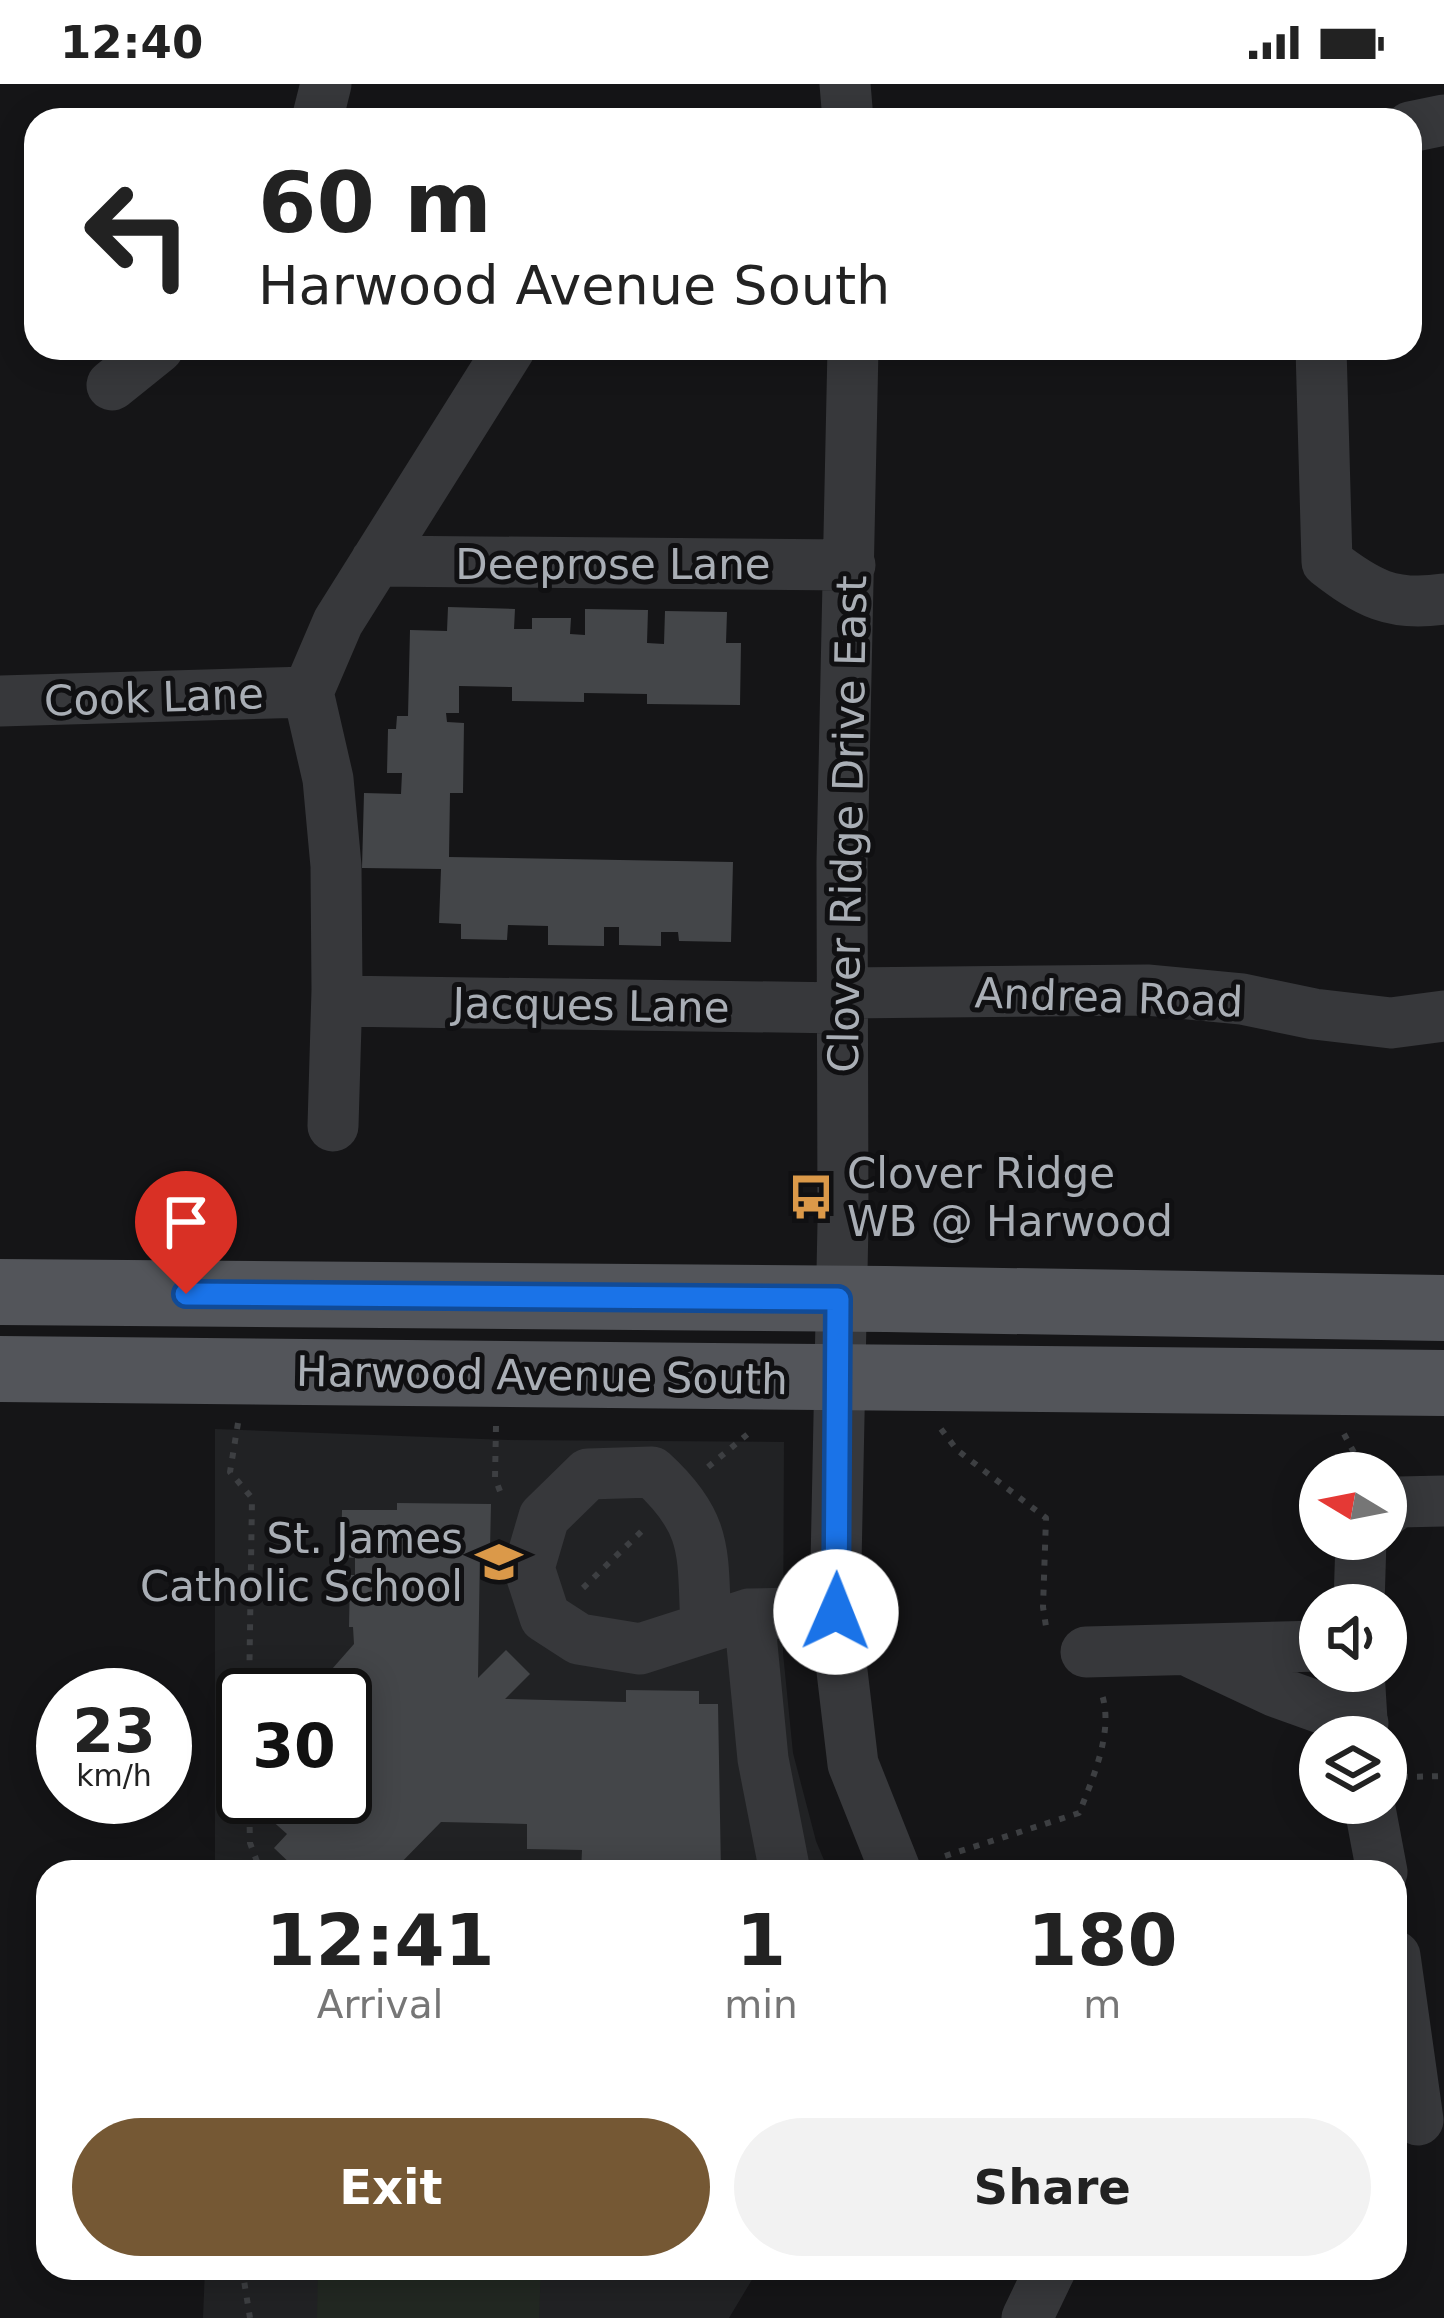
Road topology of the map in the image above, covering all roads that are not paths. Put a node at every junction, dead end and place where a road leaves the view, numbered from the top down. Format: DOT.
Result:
graph roads {
  1 [pos="143,360"];
  2 [pos="502,360"];
  3 [pos="853,360"];
  4 [pos="1321,360"];
  5 [pos="112,385"];
  6 [pos="376,562"];
  7 [pos="850,565"];
  8 [pos="1444,599"];
  9 [pos="308,692"];
  10 [pos="0,701"];
  11 [pos="844,1000"];
  12 [pos="338,1001"];
  13 [pos="1444,1016"];
  14 [pos="333,1126"];
  15 [pos="0,1292"];
  16 [pos="838,1299"];
  17 [pos="1444,1308"];
  18 [pos="0,1370"];
  19 [pos="837,1377"];
  20 [pos="1444,1383"];
  21 [pos="1444,1501"];
  22 [pos="1407,1502"];
  23 [pos="836,1612"];
  24 [pos="727,1621"];
  25 [pos="1299,1647"];
  26 [pos="1086,1652"];
  27 [pos="1189,1652"];
  28 [pos="1331,1716"];
  29 [pos="1373,1824"];
  30 [pos="782,1860"];
  31 [pos="891,1860"];
  32 [pos="1380,1860"];
  33 [pos="1407,2037"];
  34 [pos="1419,2118"];
  35 [pos="1045,2280"];
  36 [pos="1028,2318"];
  1 -- 5 [label="street"];
  2 -- 6 [label="street"];
  3 -- 7 [label="street, Clover Ridge Drive East"];
  4 -- 8 [label="street"];
  6 -- 7 [label="street, Deeprose Lane"];
  6 -- 9 [label="street"];
  7 -- 11 [label="street, Clover Ridge Drive East"];
  9 -- 10 [label="street, Cook Lane"];
  9 -- 12 [label="street"];
  11 -- 12 [label="street, Jacques Lane"];
  11 -- 13 [label="street, Andrea Road"];
  11 -- 16 [label="street, Clover Ridge Drive East"];
  12 -- 14 [label="street"];
  15 -- 16 [label="main road, Harwood Avenue South"];
  16 -- 17 [label="main road, Harwood Avenue South"];
  16 -- 19 [label="street, Clover Ridge Drive East"];
  18 -- 19 [label="main road, Harwood Avenue South"];
  19 -- 20 [label="main road, Harwood Avenue South"];
  19 -- 23 [label="street, Clover Ridge Drive East"];
  21 -- 22 [label="street"];
  23 -- 24 [label="street"];
  23 -- 31 [label="street, Clover Ridge Drive East"];
  24 -- 24 [label="street"];
  24 -- 30 [label="street"];
  25 -- 27 [label="street"];
  26 -- 27 [label="street"];
  27 -- 28 [label="street"];
  29 -- 32 [label="street"];
  33 -- 34 [label="street"];
  35 -- 36 [label="street"];
}
